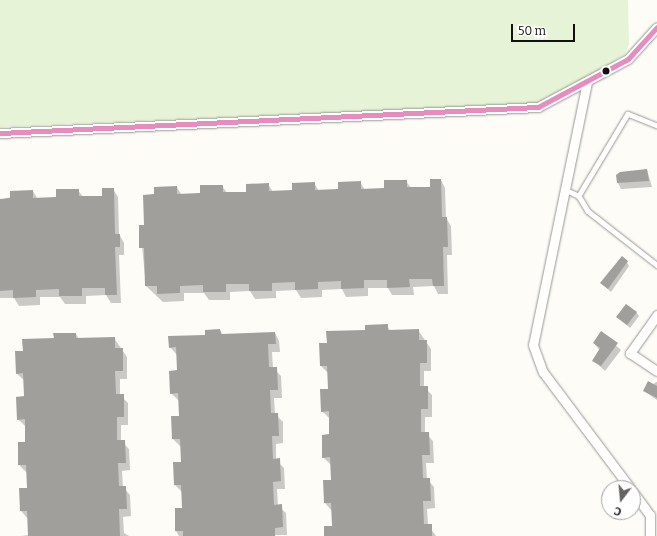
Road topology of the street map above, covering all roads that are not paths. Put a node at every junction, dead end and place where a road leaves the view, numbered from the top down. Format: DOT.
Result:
graph roads {
  1 [pos="657,27"];
  2 [pos="587,82"];
  3 [pos="657,126"];
  4 [pos="0,134"];
  5 [pos="566,190"];
  6 [pos="579,196"];
  7 [pos="657,265"];
  8 [pos="657,315"];
  9 [pos="657,371"];
  10 [pos="624,480"];
  11 [pos="641,503"];
  12 [pos="650,536"];
  1 -- 2 [label="street"];
  2 -- 4 [label="street"];
  2 -- 5 [label="street"];
  3 -- 6 [label="lane"];
  5 -- 6 [label="lane"];
  5 -- 10 [label="street"];
  6 -- 7 [label="lane"];
  8 -- 9 [label="street"];
  11 -- 12 [label="street"];
}
